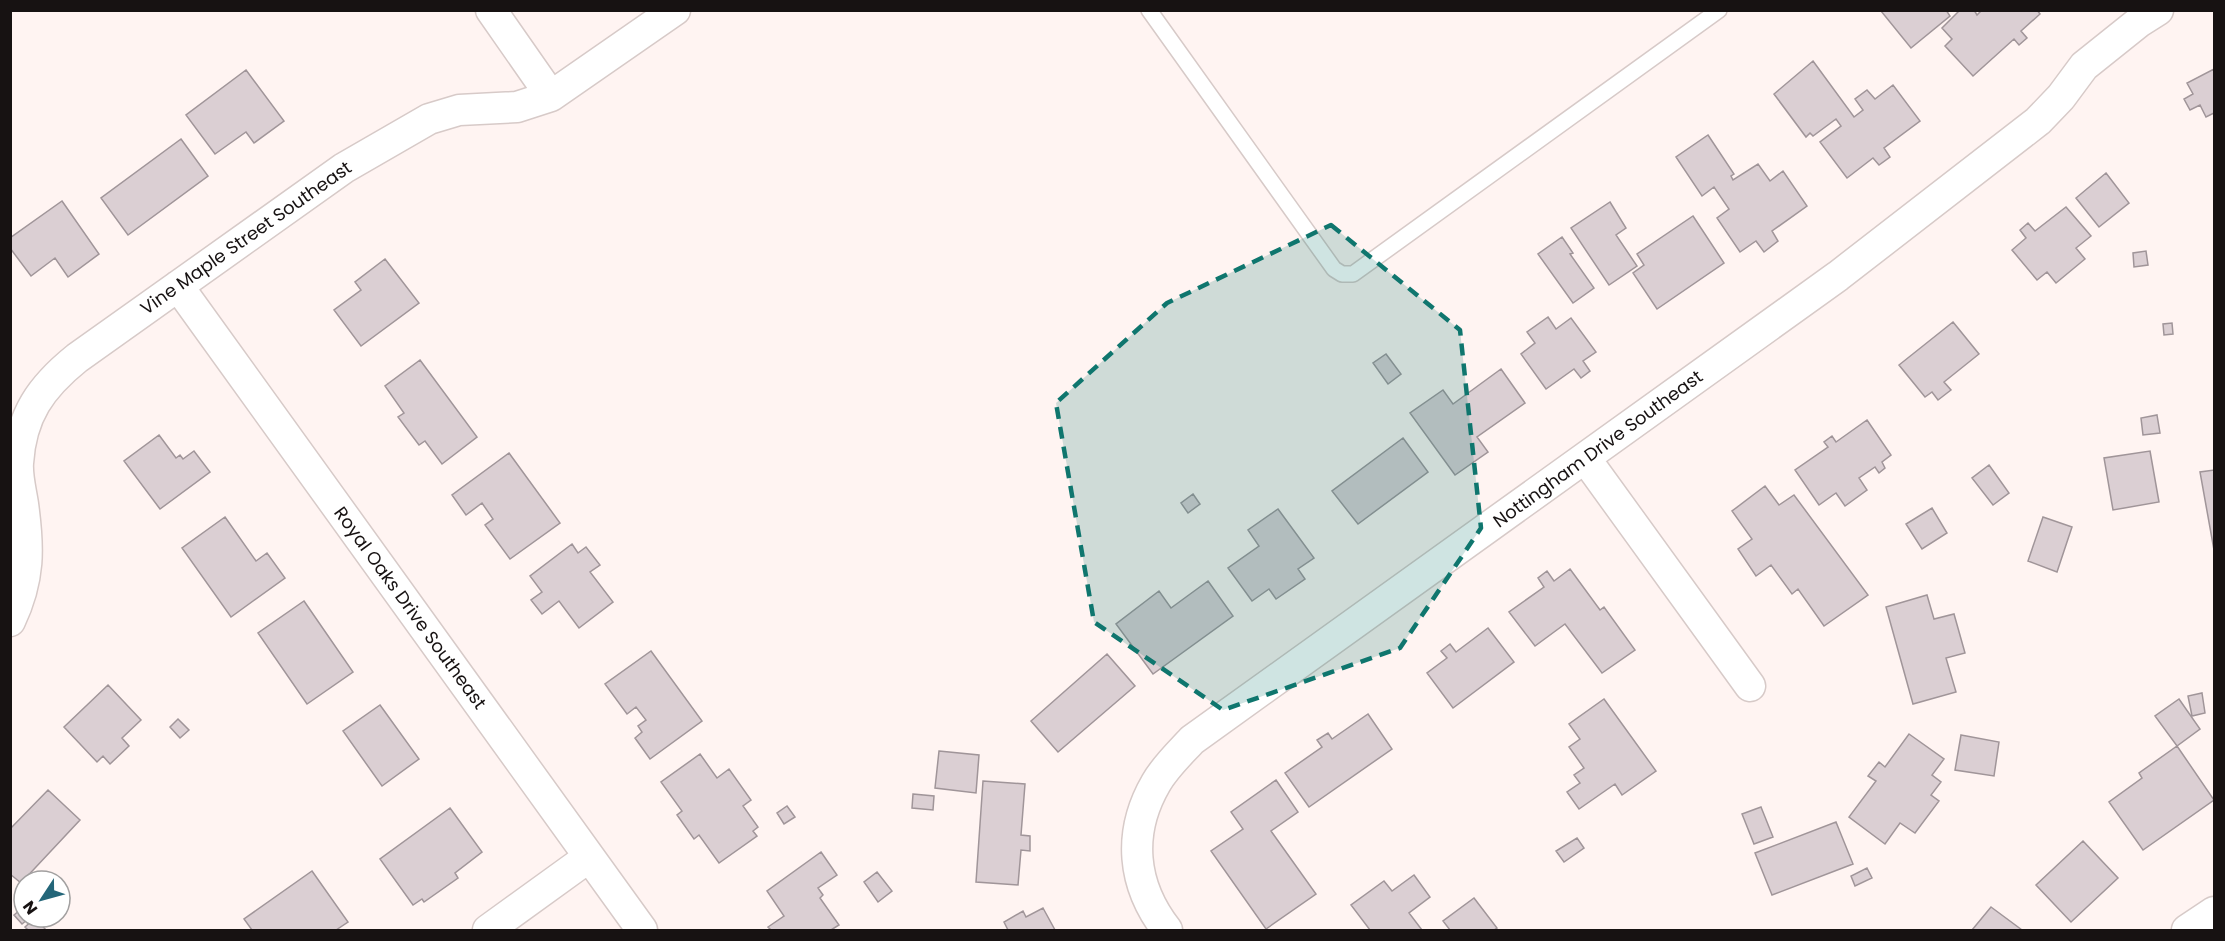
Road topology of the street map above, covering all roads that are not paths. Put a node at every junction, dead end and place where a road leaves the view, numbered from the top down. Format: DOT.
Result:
graph roads {
  1 [pos="491,10"];
  2 [pos="675,10"];
  3 [pos="1149,10"];
  4 [pos="1719,10"];
  5 [pos="2158,10"];
  6 [pos="551,96"];
  7 [pos="178,286"];
  8 [pos="1585,458"];
  9 [pos="10,621"];
  10 [pos="1750,686"];
  11 [pos="589,856"];
  12 [pos="2214,912"];
  13 [pos="488,930"];
  14 [pos="642,930"];
  15 [pos="1167,930"];
  16 [pos="2187,930"];
  1 -- 6 [label="street"];
  2 -- 6 [label="street, Vine Maple Street Southeast"];
  3 -- 4 [label="lane"];
  5 -- 8 [label="street, Nottingham Drive Southeast"];
  6 -- 7 [label="street, Vine Maple Street Southeast"];
  7 -- 9 [label="street, Vine Maple Street Southeast"];
  7 -- 11 [label="street, Royal Oaks Drive Southeast"];
  8 -- 10 [label="street"];
  8 -- 15 [label="street, Nottingham Drive Southeast"];
  11 -- 13 [label="street"];
  11 -- 14 [label="street, Royal Oaks Drive Southeast"];
  12 -- 16 [label="street"];
}
